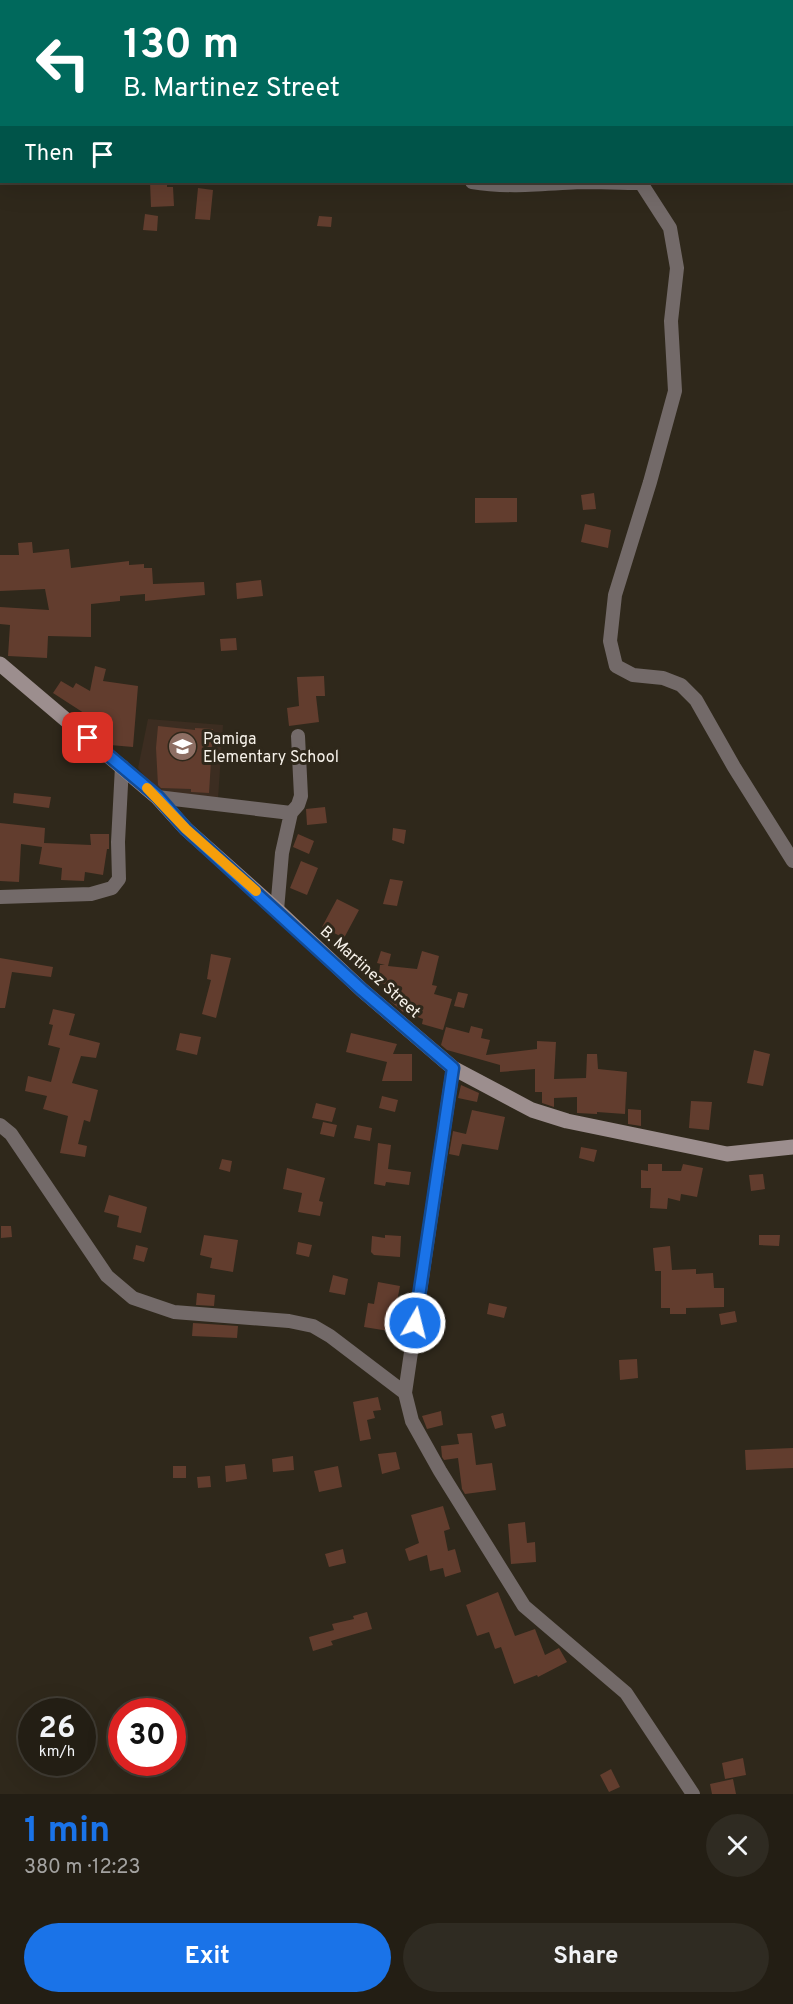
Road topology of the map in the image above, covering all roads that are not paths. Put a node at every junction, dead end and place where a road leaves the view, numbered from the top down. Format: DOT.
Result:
graph roads {
  1 [pos="480,183"];
  2 [pos="563,183"];
  3 [pos="641,183"];
  4 [pos="0,664"];
  5 [pos="298,736"];
  6 [pos="122,766"];
  7 [pos="158,797"];
  8 [pos="291,813"];
  9 [pos="793,861"];
  10 [pos="0,897"];
  11 [pos="277,910"];
  12 [pos="453,1068"];
  13 [pos="0,1125"];
  14 [pos="793,1147"];
  15 [pos="405,1393"];
  16 [pos="693,1794"];
  1 -- 2 [label="street"];
  3 -- 9 [label="street"];
  4 -- 6 [label="street, B. Martinez Street"];
  5 -- 8 [label="street"];
  6 -- 7 [label="street, B. Martinez Street"];
  6 -- 10 [label="street"];
  7 -- 8 [label="street"];
  7 -- 11 [label="street, B. Martinez Street"];
  8 -- 11 [label="street"];
  11 -- 12 [label="street, B. Martinez Street"];
  12 -- 14 [label="street, B. Martinez Street"];
  12 -- 15 [label="street"];
  13 -- 15 [label="street"];
  15 -- 16 [label="street"];
}
